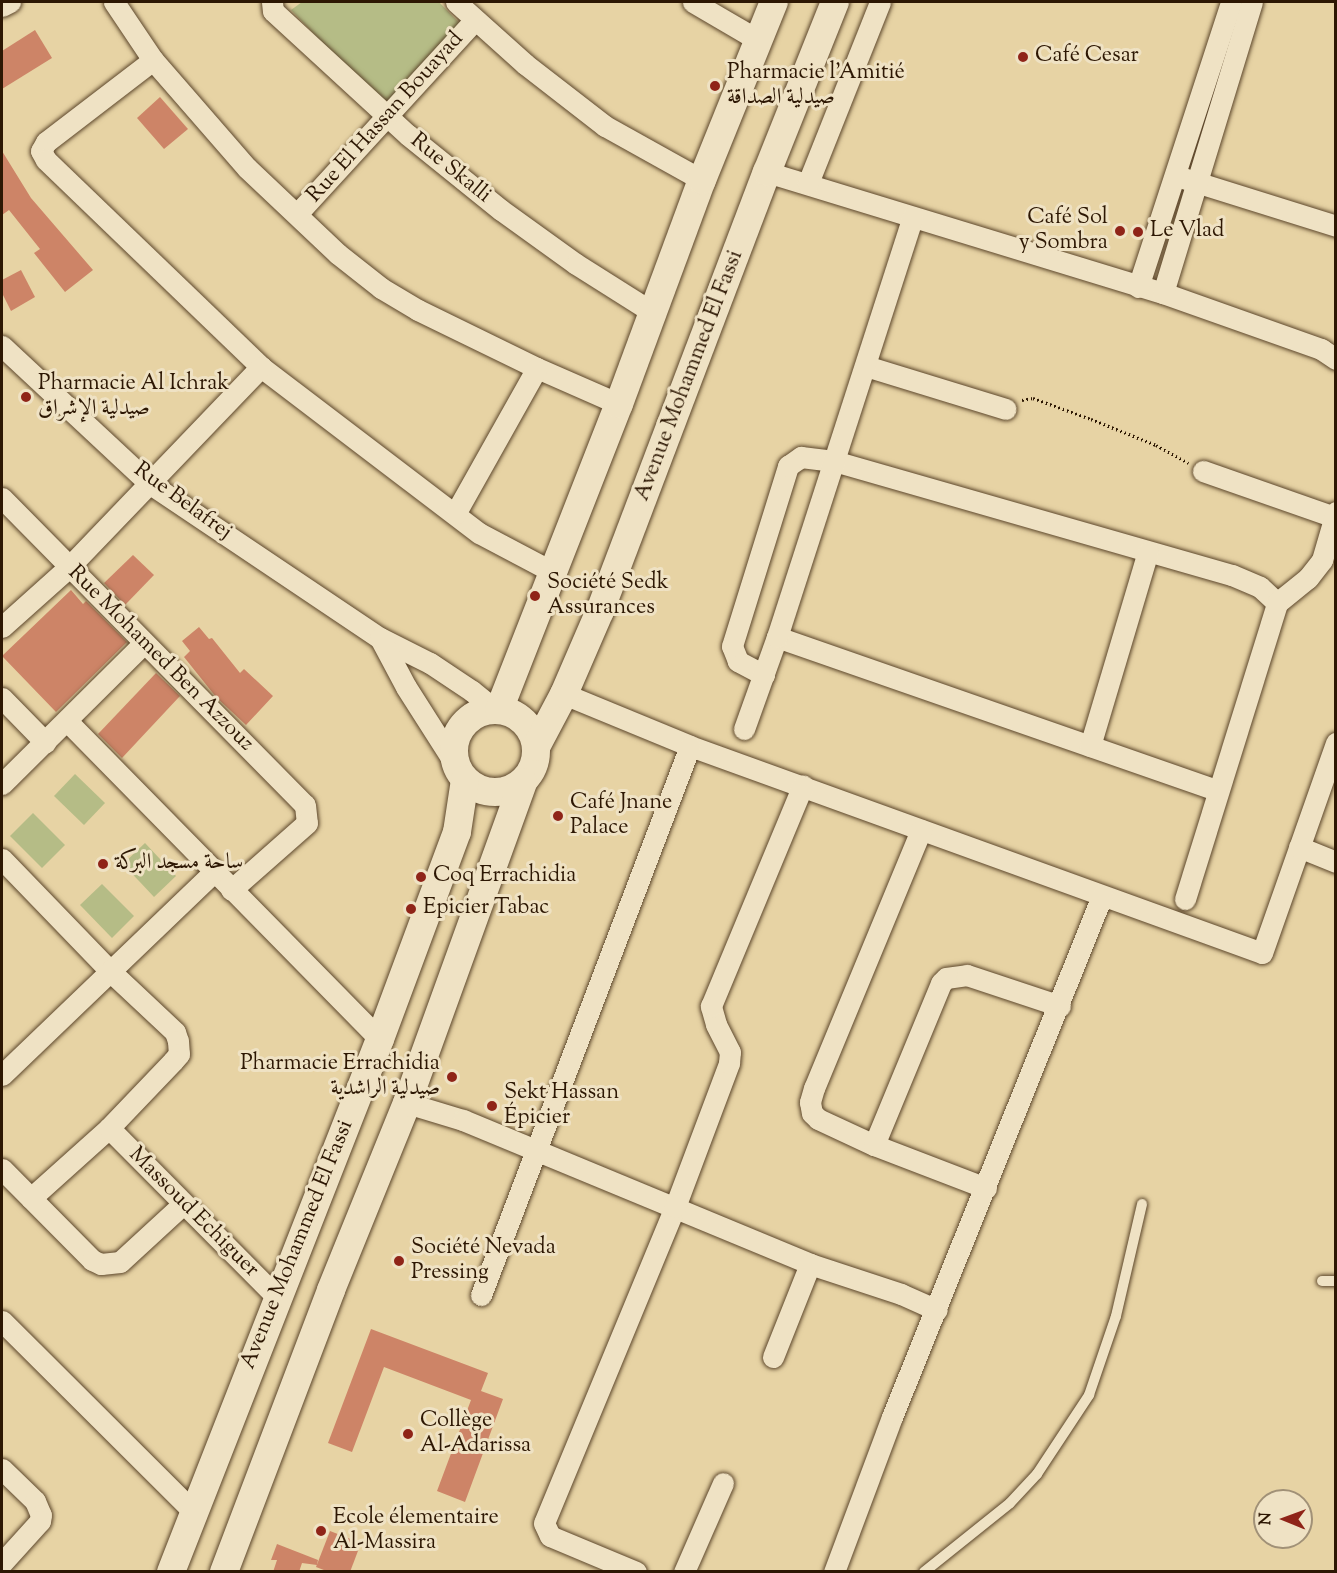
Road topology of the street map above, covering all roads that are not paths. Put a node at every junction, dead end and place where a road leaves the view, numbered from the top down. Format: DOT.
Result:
graph roads {
  1 [pos="10,2"];
  2 [pos="114,2"];
  3 [pos="272,2"];
  4 [pos="456,2"];
  5 [pos="693,2"];
  6 [pos="774,2"];
  7 [pos="835,2"];
  8 [pos="880,2"];
  9 [pos="1231,2"];
  10 [pos="1252,2"];
  11 [pos="2,6"];
  12 [pos="474,21"];
  13 [pos="758,40"];
  14 [pos="153,60"];
  15 [pos="388,117"];
  16 [pos="767,172"];
  17 [pos="1174,175"];
  18 [pos="702,180"];
  19 [pos="1195,182"];
  20 [pos="808,183"];
  21 [pos="297,214"];
  22 [pos="913,217"];
  23 [pos="1335,226"];
  24 [pos="1138,287"];
  25 [pos="1162,293"];
  26 [pos="652,312"];
  27 [pos="2,346"];
  28 [pos="1335,359"];
  29 [pos="866,366"];
  30 [pos="261,367"];
  31 [pos="537,368"];
  32 [pos="619,404"];
  33 [pos="1006,409"];
  34 [pos="834,461"];
  35 [pos="1203,471"];
  36 [pos="149,483"];
  37 [pos="2,498"];
  38 [pos="455,514"];
  39 [pos="1335,514"];
  40 [pos="1148,552"];
  41 [pos="68,568"];
  42 [pos="552,572"];
  43 [pos="1278,603"];
  44 [pos="2,627"];
  45 [pos="777,637"];
  46 [pos="380,638"];
  47 [pos="143,644"];
  48 [pos="764,675"];
  49 [pos="564,694"];
  50 [pos="2,698"];
  51 [pos="496,710"];
  52 [pos="66,721"];
  53 [pos="744,729"];
  54 [pos="45,742"];
  55 [pos="690,746"];
  56 [pos="1090,746"];
  57 [pos="536,747"];
  58 [pos="1334,751"];
  59 [pos="461,773"];
  60 [pos="523,782"];
  61 [pos="2,784"];
  62 [pos="803,785"];
  63 [pos="1218,791"];
  64 [pos="921,830"];
  65 [pos="1299,848"];
  66 [pos="2,859"];
  67 [pos="1335,862"];
  68 [pos="214,872"];
  69 [pos="231,890"];
  70 [pos="1102,896"];
  71 [pos="1185,898"];
  72 [pos="110,971"];
  73 [pos="1060,1006"];
  74 [pos="380,1039"];
  75 [pos="4,1069"];
  76 [pos="407,1103"];
  77 [pos="109,1128"];
  78 [pos="874,1145"];
  79 [pos="538,1150"];
  80 [pos="2,1168"];
  81 [pos="986,1188"];
  82 [pos="31,1198"];
  83 [pos="183,1204"];
  84 [pos="1142,1204"];
  85 [pos="675,1207"];
  86 [pos="810,1264"];
  87 [pos="1322,1281"];
  88 [pos="1335,1281"];
  89 [pos="481,1295"];
  90 [pos="277,1297"];
  91 [pos="937,1310"];
  92 [pos="2,1321"];
  93 [pos="773,1357"];
  94 [pos="2,1468"];
  95 [pos="723,1483"];
  96 [pos="195,1514"];
  97 [pos="2,1563"];
  98 [pos="171,1572"];
  99 [pos="224,1572"];
  100 [pos="636,1572"];
  101 [pos="684,1572"];
  102 [pos="834,1572"];
  103 [pos="924,1572"];
  1 -- 11 [label="street"];
  2 -- 14 [label="street"];
  3 -- 15 [label="street, Rue Skalli"];
  4 -- 12 [label="street, Rue El Hassan Bouayad"];
  5 -- 13 [label="street"];
  6 -- 13 [label="main road"];
  7 -- 16 [label="main road, Avenue Mohammed El Fassi"];
  8 -- 20 [label="street"];
  9 -- 17 [label="street"];
  10 -- 19 [label="street"];
  12 -- 15 [label="street, Rue El Hassan Bouayad"];
  12 -- 18 [label="street, Rue El Hassan Bouayad"];
  13 -- 18 [label="main road"];
  14 -- 21 [label="street"];
  14 -- 30 [label="street"];
  15 -- 21 [label="street, Rue El Hassan Bouayad"];
  15 -- 26 [label="street, Rue Skalli"];
  16 -- 20 [label="street"];
  16 -- 49 [label="main road, Avenue Mohammed El Fassi"];
  17 -- 19 [label="street"];
  17 -- 24 [label="street"];
  18 -- 26 [label="main road"];
  19 -- 23 [label="street"];
  19 -- 25 [label="street"];
  20 -- 22 [label="street"];
  21 -- 31 [label="street"];
  22 -- 24 [label="street"];
  22 -- 29 [label="street"];
  24 -- 25 [label="street"];
  25 -- 28 [label="street"];
  26 -- 32 [label="main road"];
  27 -- 36 [label="street, Rue Belafrej"];
  29 -- 33 [label="street"];
  29 -- 34 [label="street"];
  30 -- 36 [label="street"];
  30 -- 38 [label="street"];
  31 -- 32 [label="street"];
  31 -- 38 [label="street"];
  32 -- 42 [label="main road"];
  34 -- 40 [label="street"];
  34 -- 45 [label="street"];
  34 -- 48 [label="street"];
  35 -- 39 [label="street"];
  36 -- 41 [label="street"];
  36 -- 46 [label="street, Rue Belafrej"];
  37 -- 41 [label="street, Rue Mohamed Ben Azzouz"];
  38 -- 42 [label="street"];
  39 -- 43 [label="street"];
  40 -- 43 [label="street"];
  40 -- 56 [label="street"];
  41 -- 44 [label="street"];
  41 -- 47 [label="street, Rue Mohamed Ben Azzouz"];
  42 -- 51 [label="main road"];
  43 -- 63 [label="street"];
  45 -- 48 [label="street"];
  45 -- 56 [label="street"];
  46 -- 51 [label="street, Rue Belafrej"];
  46 -- 59 [label="street, Rue Belafrej"];
  47 -- 52 [label="street"];
  47 -- 69 [label="street, Rue Mohamed Ben Azzouz"];
  48 -- 53 [label="street"];
  49 -- 55 [label="street"];
  49 -- 57 [label="main road, Avenue Mohammed El Fassi"];
  50 -- 54 [label="street"];
  51 -- 57 [label="main road"];
  51 -- 59 [label="main road, Avenue Mohammed El Fassi"];
  52 -- 54 [label="street"];
  52 -- 68 [label="street"];
  54 -- 61 [label="street"];
  55 -- 62 [label="street"];
  55 -- 79 [label="street"];
  56 -- 63 [label="street"];
  57 -- 60 [label="main road, Avenue Mohammed El Fassi"];
  58 -- 65 [label="street"];
  59 -- 60 [label="main road"];
  59 -- 74 [label="main road, Avenue Mohammed El Fassi"];
  60 -- 76 [label="main road, Avenue Mohammed El Fassi"];
  62 -- 64 [label="street"];
  62 -- 85 [label="street"];
  63 -- 71 [label="street"];
  64 -- 70 [label="street"];
  64 -- 78 [label="street"];
  65 -- 67 [label="street"];
  65 -- 70 [label="street"];
  66 -- 72 [label="street"];
  68 -- 69 [label="street"];
  68 -- 72 [label="street"];
  69 -- 74 [label="street"];
  70 -- 73 [label="street"];
  72 -- 75 [label="street"];
  72 -- 77 [label="street"];
  73 -- 78 [label="street"];
  73 -- 81 [label="street"];
  74 -- 90 [label="main road, Avenue Mohammed El Fassi"];
  76 -- 79 [label="street"];
  76 -- 99 [label="main road, Avenue Mohammed El Fassi"];
  77 -- 82 [label="street"];
  77 -- 83 [label="street, Massoud Echiguer"];
  78 -- 81 [label="street"];
  79 -- 85 [label="street"];
  79 -- 89 [label="street"];
  80 -- 82 [label="street"];
  81 -- 91 [label="street"];
  82 -- 83 [label="street"];
  83 -- 90 [label="street, Massoud Echiguer"];
  84 -- 103 [label="lane"];
  85 -- 86 [label="street"];
  85 -- 100 [label="street"];
  86 -- 91 [label="street"];
  86 -- 93 [label="street"];
  87 -- 88 [label="lane"];
  90 -- 96 [label="main road, Avenue Mohammed El Fassi"];
  91 -- 102 [label="street"];
  92 -- 96 [label="street"];
  94 -- 97 [label="street"];
  95 -- 101 [label="street"];
  96 -- 98 [label="main road, Avenue Mohammed El Fassi"];
}
